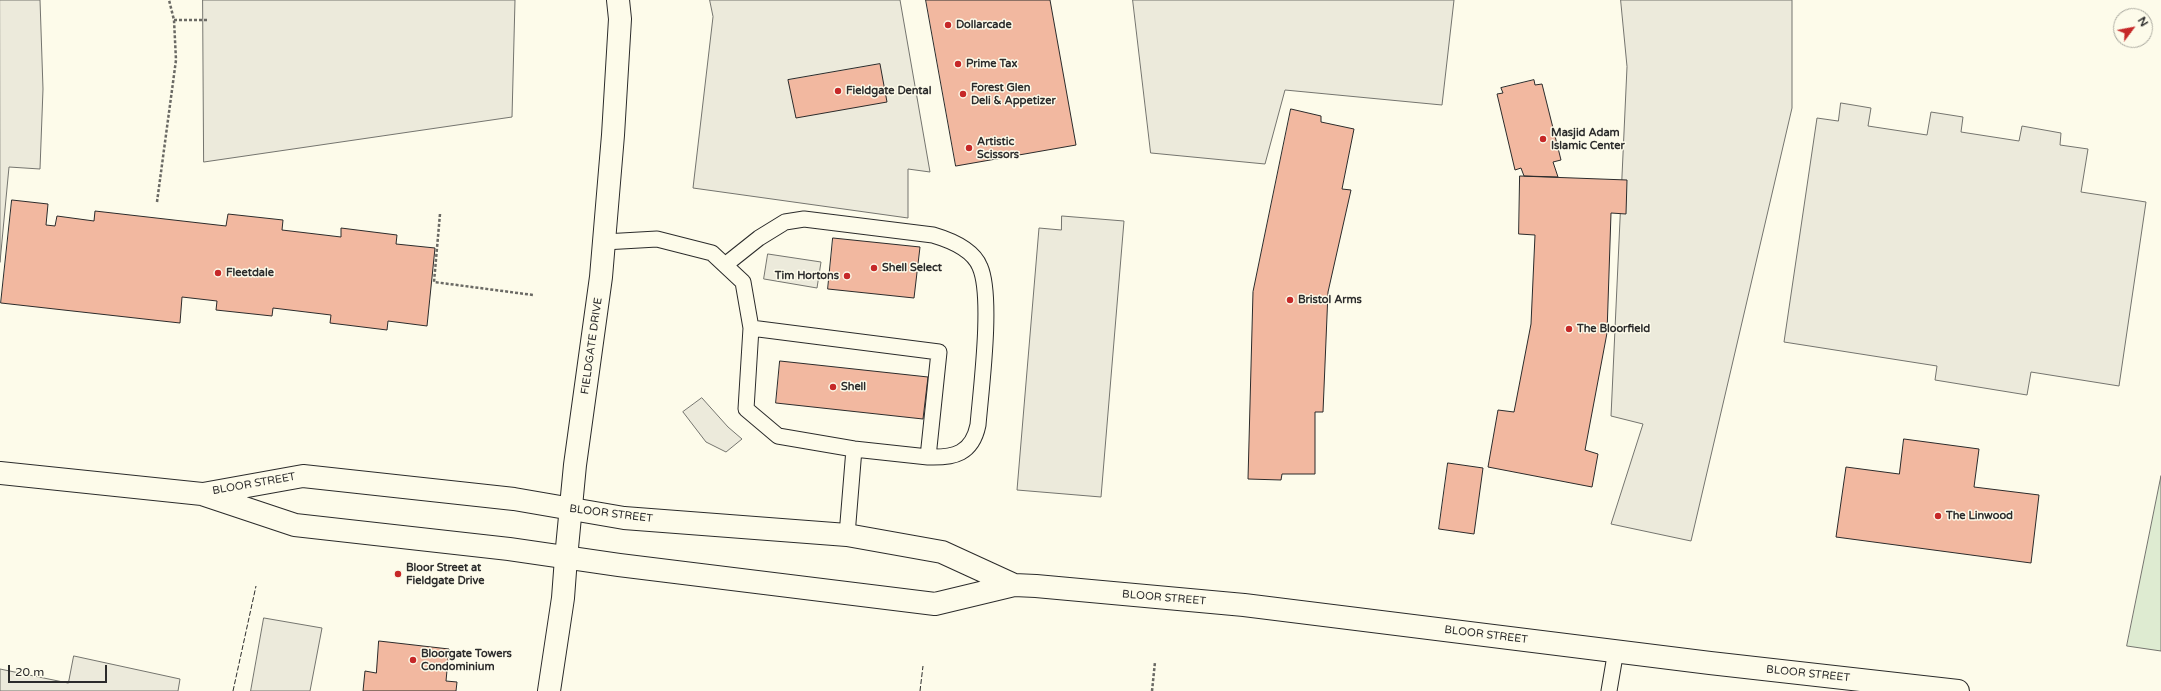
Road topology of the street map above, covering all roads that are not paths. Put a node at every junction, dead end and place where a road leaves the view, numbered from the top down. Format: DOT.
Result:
graph roads {
  1 [pos="618,0"];
  2 [pos="604,242"];
  3 [pos="725,265"];
  4 [pos="750,328"];
  5 [pos="854,449"];
  6 [pos="928,457"];
  7 [pos="0,473"];
  8 [pos="202,494"];
  9 [pos="569,509"];
  10 [pos="846,535"];
  11 [pos="566,558"];
  12 [pos="1014,585"];
  13 [pos="1616,650"];
  14 [pos="549,691"];
  15 [pos="1609,691"];
  16 [pos="1958,691"];
  1 -- 2 [label="main road, FIELDGATE DRIVE"];
  2 -- 3 [label="lane"];
  2 -- 9 [label="main road, FIELDGATE DRIVE"];
  3 -- 4 [label="lane"];
  3 -- 6 [label="lane"];
  4 -- 5 [label="lane"];
  4 -- 6 [label="lane"];
  5 -- 6 [label="lane"];
  5 -- 10 [label="lane"];
  7 -- 8 [label="main road, BLOOR STREET"];
  8 -- 9 [label="main road, BLOOR STREET"];
  8 -- 11 [label="main road, BLOOR STREET"];
  9 -- 10 [label="main road, BLOOR STREET"];
  9 -- 11 [label="main road, FIELDGATE DRIVE"];
  10 -- 12 [label="main road, BLOOR STREET"];
  11 -- 12 [label="main road, BLOOR STREET"];
  11 -- 14 [label="main road, FIELDGATE DRIVE"];
  12 -- 13 [label="main road, BLOOR STREET"];
  13 -- 15 [label="lane"];
  13 -- 16 [label="main road, BLOOR STREET"];
}
